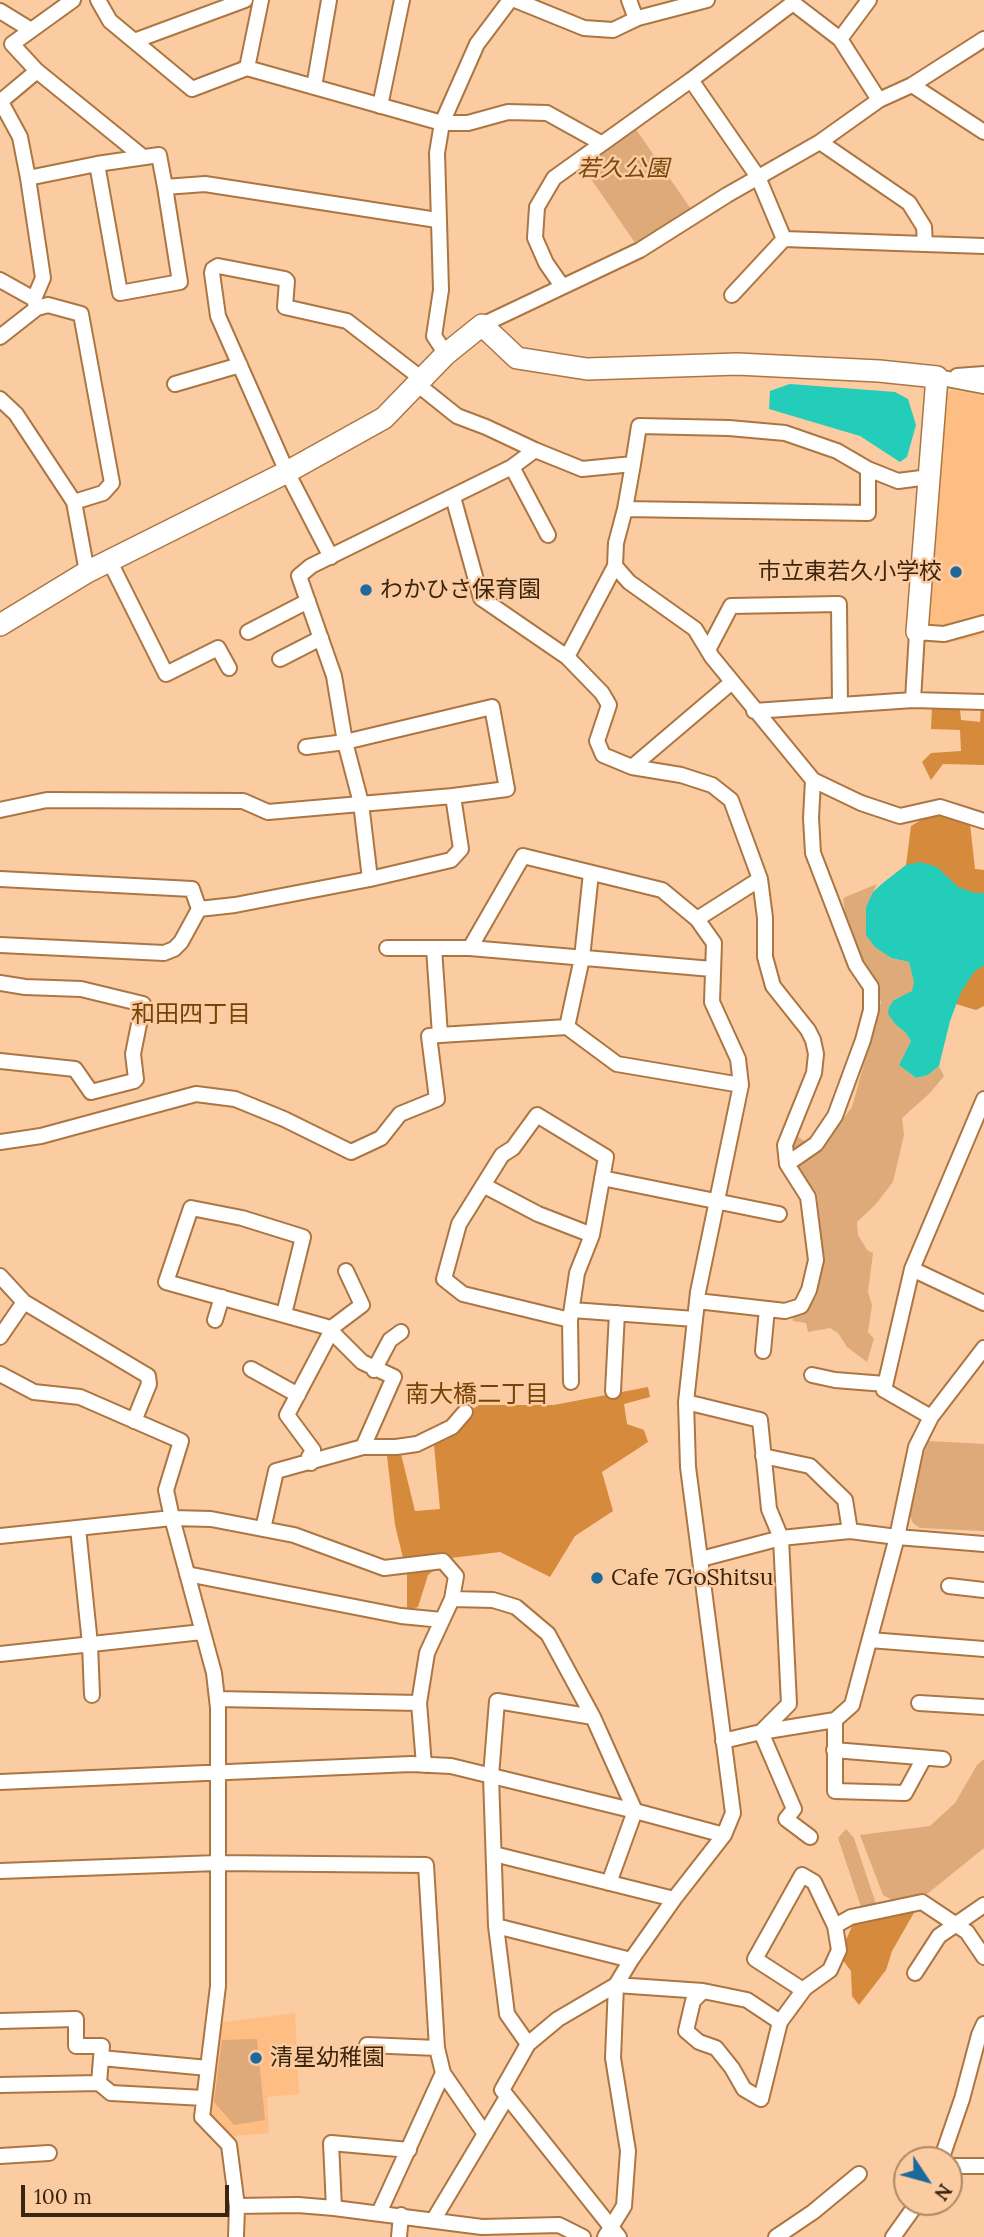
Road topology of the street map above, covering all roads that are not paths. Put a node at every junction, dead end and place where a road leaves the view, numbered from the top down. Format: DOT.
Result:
graph roads {
  1 [pos="73,0"];
  2 [pos="98,0"];
  3 [pos="245,0"];
  4 [pos="261,0"];
  5 [pos="329,0"];
  6 [pos="402,0"];
  7 [pos="513,0"];
  8 [pos="629,0"];
  9 [pos="707,0"];
  10 [pos="869,0"];
  11 [pos="787,1"];
  12 [pos="0,11"];
  13 [pos="636,19"];
  14 [pos="31,30"];
  15 [pos="840,38"];
  16 [pos="984,39"];
  17 [pos="134,41"];
  18 [pos="6,48"];
  19 [pos="247,68"];
  20 [pos="37,71"];
  21 [pos="691,79"];
  22 [pos="912,85"];
  23 [pos="314,87"];
  24 [pos="879,100"];
  25 [pos="1,102"];
  26 [pos="380,106"];
  27 [pos="442,123"];
  28 [pos="984,132"];
  29 [pos="820,142"];
  30 [pos="601,143"];
  31 [pos="143,157"];
  32 [pos="97,164"];
  33 [pos="758,177"];
  34 [pos="29,178"];
  35 [pos="165,187"];
  36 [pos="437,220"];
  37 [pos="784,239"];
  38 [pos="925,244"];
  39 [pos="984,246"];
  40 [pos="0,280"];
  41 [pos="562,286"];
  42 [pos="732,295"];
  43 [pos="35,303"];
  44 [pos="482,325"];
  45 [pos="0,337"];
  46 [pos="446,354"];
  47 [pos="240,365"];
  48 [pos="984,374"];
  49 [pos="937,377"];
  50 [pos="420,381"];
  51 [pos="175,384"];
  52 [pos="984,386"];
  53 [pos="0,399"];
  54 [pos="535,450"];
  55 [pos="633,464"];
  56 [pos="512,467"];
  57 [pos="868,469"];
  58 [pos="287,472"];
  59 [pos="929,477"];
  60 [pos="453,497"];
  61 [pos="74,502"];
  62 [pos="625,509"];
  63 [pos="548,536"];
  64 [pos="331,557"];
  65 [pos="109,561"];
  66 [pos="615,566"];
  67 [pos="87,572"];
  68 [pos="307,601"];
  69 [pos="984,623"];
  70 [pos="0,625"];
  71 [pos="248,632"];
  72 [pos="917,632"];
  73 [pos="321,638"];
  74 [pos="708,650"];
  75 [pos="566,657"];
  76 [pos="281,659"];
  77 [pos="229,668"];
  78 [pos="732,682"];
  79 [pos="913,700"];
  80 [pos="984,702"];
  81 [pos="840,705"];
  82 [pos="754,711"];
  83 [pos="345,742"];
  84 [pos="306,747"];
  85 [pos="632,767"];
  86 [pos="813,780"];
  87 [pos="453,796"];
  88 [pos="361,803"];
  89 [pos="0,810"];
  90 [pos="984,821"];
  91 [pos="591,873"];
  92 [pos="0,879"];
  93 [pos="370,879"];
  94 [pos="760,879"];
  95 [pos="199,909"];
  96 [pos="697,919"];
  97 [pos="0,945"];
  98 [pos="387,948"];
  99 [pos="434,948"];
  100 [pos="470,948"];
  101 [pos="582,958"];
  102 [pos="712,969"];
  103 [pos="0,983"];
  104 [pos="566,1027"];
  105 [pos="440,1035"];
  106 [pos="0,1061"];
  107 [pos="741,1085"];
  108 [pos="984,1099"];
  109 [pos="0,1142"];
  110 [pos="787,1164"];
  111 [pos="602,1178"];
  112 [pos="483,1185"];
  113 [pos="716,1203"];
  114 [pos="779,1214"];
  115 [pos="592,1235"];
  116 [pos="912,1269"];
  117 [pos="346,1270"];
  118 [pos="0,1276"];
  119 [pos="222,1297"];
  120 [pos="697,1301"];
  121 [pos="24,1302"];
  122 [pos="984,1303"];
  123 [pos="767,1309"];
  124 [pos="617,1313"];
  125 [pos="285,1314"];
  126 [pos="571,1315"];
  127 [pos="695,1319"];
  128 [pos="215,1320"];
  129 [pos="332,1331"];
  130 [pos="401,1332"];
  131 [pos="0,1337"];
  132 [pos="984,1348"];
  133 [pos="763,1351"];
  134 [pos="251,1369"];
  135 [pos="374,1370"];
  136 [pos="0,1374"];
  137 [pos="812,1375"];
  138 [pos="571,1381"];
  139 [pos="885,1384"];
  140 [pos="613,1391"];
  141 [pos="298,1395"];
  142 [pos="686,1402"];
  143 [pos="465,1412"];
  144 [pos="931,1417"];
  145 [pos="134,1420"];
  146 [pos="363,1447"];
  147 [pos="763,1456"];
  148 [pos="312,1463"];
  149 [pos="172,1518"];
  150 [pos="78,1528"];
  151 [pos="263,1529"];
  152 [pos="850,1531"];
  153 [pos="0,1536"];
  154 [pos="897,1537"];
  155 [pos="782,1538"];
  156 [pos="984,1544"];
  157 [pos="701,1559"];
  158 [pos="187,1574"];
  159 [pos="949,1586"];
  160 [pos="984,1590"];
  161 [pos="452,1599"];
  162 [pos="442,1620"];
  163 [pos="202,1632"];
  164 [pos="870,1640"];
  165 [pos="90,1644"];
  166 [pos="984,1649"];
  167 [pos="0,1654"];
  168 [pos="92,1695"];
  169 [pos="217,1699"];
  170 [pos="419,1703"];
  171 [pos="919,1703"];
  172 [pos="984,1707"];
  173 [pos="593,1717"];
  174 [pos="835,1720"];
  175 [pos="761,1732"];
  176 [pos="723,1741"];
  177 [pos="834,1750"];
  178 [pos="923,1758"];
  179 [pos="943,1759"];
  180 [pos="424,1765"];
  181 [pos="217,1774"];
  182 [pos="491,1776"];
  183 [pos="0,1782"];
  184 [pos="635,1811"];
  185 [pos="724,1835"];
  186 [pos="810,1837"];
  187 [pos="494,1854"];
  188 [pos="218,1863"];
  189 [pos="0,1871"];
  190 [pos="609,1883"];
  191 [pos="674,1899"];
  192 [pos="984,1905"];
  193 [pos="496,1926"];
  194 [pos="835,1926"];
  195 [pos="957,1926"];
  196 [pos="984,1957"];
  197 [pos="631,1959"];
  198 [pos="915,1973"];
  199 [pos="616,1985"];
  200 [pos="803,1990"];
  201 [pos="703,1991"];
  202 [pos="0,2021"];
  203 [pos="780,2022"];
  204 [pos="984,2024"];
  205 [pos="528,2044"];
  206 [pos="367,2045"];
  207 [pos="437,2048"];
  208 [pos="101,2058"];
  209 [pos="208,2068"];
  210 [pos="443,2074"];
  211 [pos="99,2083"];
  212 [pos="0,2085"];
  213 [pos="507,2097"];
  214 [pos="204,2098"];
  215 [pos="485,2134"];
  216 [pos="946,2146"];
  217 [pos="409,2150"];
  218 [pos="49,2152"];
  219 [pos="0,2156"];
  220 [pos="963,2166"];
  221 [pos="984,2166"];
  222 [pos="859,2174"];
  223 [pos="237,2206"];
  224 [pos="334,2208"];
  225 [pos="379,2213"];
  226 [pos="401,2215"];
  227 [pos="908,2216"];
  228 [pos="434,2219"];
  229 [pos="612,2234"];
  230 [pos="236,2237"];
  231 [pos="399,2237"];
  232 [pos="583,2237"];
  233 [pos="776,2237"];
  234 [pos="893,2237"];
  1 -- 14 [label="street"];
  2 -- 17 [label="street"];
  3 -- 17 [label="street"];
  4 -- 19 [label="street"];
  5 -- 23 [label="street"];
  6 -- 26 [label="street"];
  7 -- 13 [label="street"];
  7 -- 27 [label="street"];
  8 -- 13 [label="street"];
  9 -- 13 [label="street"];
  10 -- 15 [label="street"];
  11 -- 15 [label="street"];
  11 -- 21 [label="street"];
  12 -- 14 [label="street"];
  14 -- 18 [label="street"];
  15 -- 24 [label="street"];
  16 -- 22 [label="street"];
  17 -- 19 [label="street"];
  18 -- 20 [label="street"];
  19 -- 23 [label="street"];
  20 -- 25 [label="street"];
  20 -- 31 [label="street"];
  21 -- 30 [label="street"];
  21 -- 33 [label="street"];
  22 -- 24 [label="street"];
  22 -- 28 [label="street"];
  23 -- 26 [label="street"];
  24 -- 29 [label="street"];
  25 -- 34 [label="street"];
  26 -- 27 [label="street"];
  27 -- 30 [label="street"];
  27 -- 36 [label="street"];
  29 -- 33 [label="street"];
  29 -- 38 [label="street"];
  30 -- 41 [label="street"];
  31 -- 32 [label="street"];
  31 -- 35 [label="street"];
  32 -- 34 [label="street"];
  32 -- 35 [label="street"];
  33 -- 37 [label="street"];
  33 -- 41 [label="street"];
  34 -- 43 [label="street"];
  35 -- 36 [label="street"];
  36 -- 46 [label="street"];
  37 -- 38 [label="street"];
  37 -- 42 [label="street"];
  38 -- 39 [label="street"];
  40 -- 43 [label="street"];
  41 -- 44 [label="street"];
  43 -- 45 [label="street"];
  43 -- 61 [label="street"];
  44 -- 46 [label="street"];
  44 -- 49 [label="street"];
  46 -- 50 [label="street"];
  47 -- 50 [label="street"];
  47 -- 51 [label="street"];
  47 -- 58 [label="street"];
  48 -- 49 [label="street"];
  49 -- 52 [label="street"];
  49 -- 59 [label="street"];
  50 -- 54 [label="street"];
  50 -- 58 [label="street"];
  53 -- 61 [label="street"];
  54 -- 55 [label="street"];
  54 -- 56 [label="street"];
  55 -- 57 [label="street"];
  55 -- 62 [label="street"];
  56 -- 60 [label="street"];
  56 -- 63 [label="street"];
  57 -- 59 [label="street"];
  57 -- 62 [label="street"];
  58 -- 64 [label="street"];
  58 -- 65 [label="street"];
  59 -- 72 [label="street"];
  60 -- 64 [label="street"];
  60 -- 75 [label="street"];
  61 -- 67 [label="street"];
  62 -- 66 [label="street"];
  64 -- 68 [label="street"];
  65 -- 67 [label="street"];
  65 -- 77 [label="street"];
  66 -- 74 [label="street"];
  66 -- 75 [label="street"];
  67 -- 70 [label="street"];
  68 -- 71 [label="street"];
  68 -- 73 [label="street"];
  69 -- 72 [label="street"];
  72 -- 79 [label="street"];
  73 -- 76 [label="street"];
  73 -- 83 [label="street"];
  74 -- 78 [label="street"];
  74 -- 81 [label="street"];
  75 -- 85 [label="street"];
  78 -- 82 [label="street"];
  78 -- 85 [label="street"];
  79 -- 80 [label="street"];
  79 -- 81 [label="street"];
  81 -- 82 [label="street"];
  82 -- 86 [label="street"];
  83 -- 84 [label="street"];
  83 -- 87 [label="street"];
  83 -- 88 [label="street"];
  85 -- 94 [label="street"];
  86 -- 90 [label="street"];
  86 -- 110 [label="street"];
  87 -- 88 [label="street"];
  87 -- 93 [label="street"];
  88 -- 89 [label="street"];
  88 -- 93 [label="street"];
  91 -- 96 [label="street"];
  91 -- 100 [label="street"];
  91 -- 101 [label="street"];
  92 -- 95 [label="street"];
  93 -- 95 [label="street"];
  94 -- 96 [label="street"];
  94 -- 110 [label="street"];
  95 -- 97 [label="street"];
  96 -- 102 [label="street"];
  98 -- 99 [label="street"];
  99 -- 100 [label="street"];
  99 -- 105 [label="street"];
  100 -- 101 [label="street"];
  101 -- 102 [label="street"];
  101 -- 104 [label="street"];
  102 -- 107 [label="street"];
  103 -- 106 [label="street"];
  104 -- 105 [label="street"];
  104 -- 107 [label="street"];
  105 -- 109 [label="street"];
  107 -- 113 [label="street"];
  108 -- 116 [label="street"];
  110 -- 123 [label="street"];
  111 -- 112 [label="street"];
  111 -- 113 [label="street"];
  111 -- 115 [label="street"];
  112 -- 115 [label="street"];
  112 -- 126 [label="street"];
  113 -- 114 [label="street"];
  113 -- 120 [label="street"];
  115 -- 126 [label="street"];
  116 -- 122 [label="street"];
  116 -- 139 [label="street"];
  117 -- 129 [label="street"];
  118 -- 121 [label="street"];
  119 -- 125 [label="street"];
  119 -- 125 [label="street"];
  119 -- 128 [label="street"];
  120 -- 123 [label="street"];
  120 -- 127 [label="street"];
  121 -- 131 [label="street"];
  121 -- 145 [label="street"];
  123 -- 133 [label="street"];
  124 -- 126 [label="street"];
  124 -- 127 [label="street"];
  124 -- 140 [label="street"];
  125 -- 129 [label="street"];
  126 -- 138 [label="street"];
  127 -- 142 [label="street"];
  129 -- 135 [label="street"];
  129 -- 141 [label="street"];
  130 -- 135 [label="street"];
  132 -- 144 [label="street"];
  134 -- 141 [label="street"];
  135 -- 146 [label="street"];
  136 -- 145 [label="street"];
  137 -- 139 [label="street"];
  139 -- 144 [label="street"];
  141 -- 148 [label="street"];
  142 -- 147 [label="street"];
  142 -- 157 [label="street"];
  143 -- 146 [label="street"];
  144 -- 154 [label="street"];
  145 -- 149 [label="street"];
  146 -- 148 [label="street"];
  147 -- 152 [label="street"];
  147 -- 155 [label="street"];
  148 -- 151 [label="street"];
  149 -- 150 [label="street"];
  149 -- 151 [label="street"];
  149 -- 158 [label="street"];
  150 -- 153 [label="street"];
  150 -- 165 [label="street"];
  151 -- 161 [label="street"];
  152 -- 154 [label="street"];
  152 -- 155 [label="street"];
  154 -- 156 [label="street"];
  154 -- 164 [label="street"];
  155 -- 157 [label="street"];
  155 -- 175 [label="street"];
  157 -- 176 [label="street"];
  158 -- 162 [label="street"];
  158 -- 163 [label="street"];
  159 -- 160 [label="street"];
  161 -- 162 [label="street"];
  161 -- 173 [label="street"];
  162 -- 170 [label="street"];
  163 -- 165 [label="street"];
  163 -- 169 [label="street"];
  164 -- 166 [label="street"];
  164 -- 174 [label="street"];
  165 -- 167 [label="street"];
  165 -- 168 [label="street"];
  169 -- 170 [label="street"];
  169 -- 181 [label="street"];
  170 -- 180 [label="street"];
  171 -- 172 [label="street"];
  173 -- 182 [label="street"];
  173 -- 184 [label="street"];
  174 -- 175 [label="street"];
  174 -- 177 [label="street"];
  175 -- 176 [label="street"];
  175 -- 186 [label="street"];
  176 -- 185 [label="street"];
  177 -- 178 [label="street"];
  177 -- 178 [label="street"];
  178 -- 179 [label="street"];
  180 -- 181 [label="street"];
  180 -- 182 [label="street"];
  181 -- 183 [label="street"];
  181 -- 188 [label="street"];
  182 -- 184 [label="street"];
  182 -- 187 [label="street"];
  184 -- 185 [label="street"];
  184 -- 190 [label="street"];
  185 -- 191 [label="street"];
  187 -- 190 [label="street"];
  187 -- 193 [label="street"];
  188 -- 189 [label="street"];
  188 -- 207 [label="street"];
  188 -- 209 [label="street"];
  190 -- 191 [label="street"];
  191 -- 197 [label="street"];
  192 -- 195 [label="street"];
  193 -- 197 [label="street"];
  193 -- 205 [label="street"];
  194 -- 195 [label="street"];
  194 -- 200 [label="street"];
  194 -- 200 [label="street"];
  195 -- 196 [label="street"];
  195 -- 198 [label="street"];
  197 -- 199 [label="street"];
  199 -- 201 [label="street"];
  199 -- 205 [label="street"];
  199 -- 229 [label="street"];
  200 -- 203 [label="street"];
  201 -- 203 [label="street"];
  201 -- 203 [label="street"];
  202 -- 208 [label="street"];
  204 -- 216 [label="street"];
  205 -- 213 [label="street"];
  206 -- 207 [label="street"];
  207 -- 210 [label="street"];
  208 -- 209 [label="street"];
  208 -- 211 [label="street"];
  209 -- 214 [label="street"];
  210 -- 215 [label="street"];
  210 -- 217 [label="street"];
  211 -- 212 [label="street"];
  211 -- 214 [label="street"];
  213 -- 215 [label="street"];
  213 -- 229 [label="street"];
  214 -- 223 [label="street"];
  215 -- 228 [label="street"];
  217 -- 224 [label="street"];
  217 -- 225 [label="street"];
  218 -- 219 [label="street"];
  220 -- 221 [label="street"];
  222 -- 233 [label="street"];
  223 -- 224 [label="street"];
  223 -- 230 [label="street"];
  224 -- 225 [label="street"];
  225 -- 226 [label="street"];
  226 -- 228 [label="street"];
  226 -- 231 [label="street"];
  227 -- 234 [label="street"];
  228 -- 232 [label="street"];
}
